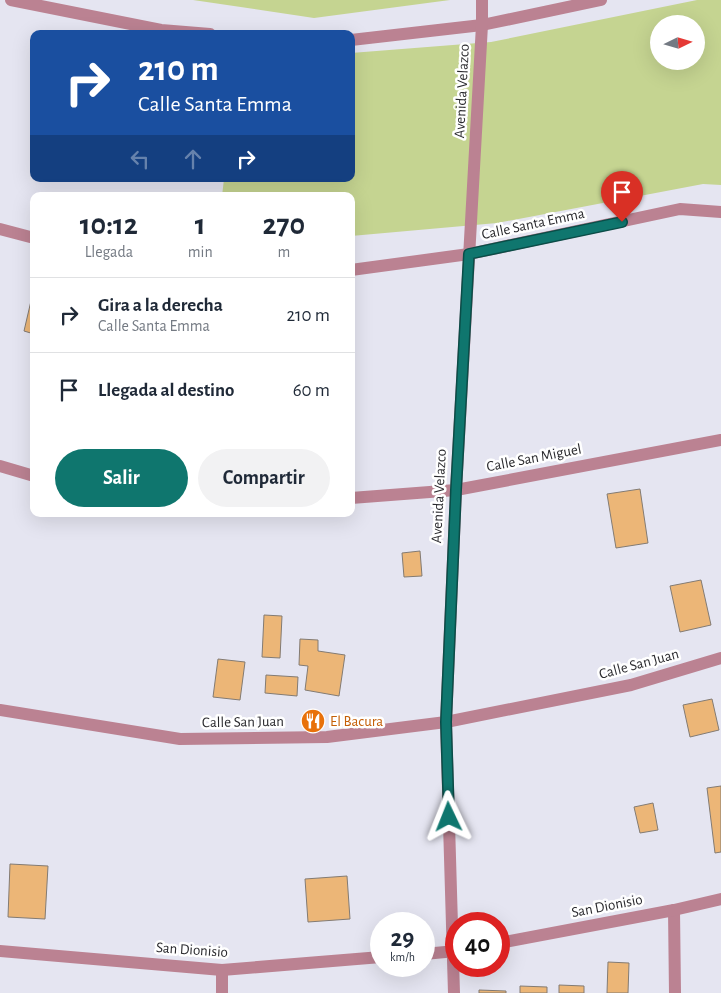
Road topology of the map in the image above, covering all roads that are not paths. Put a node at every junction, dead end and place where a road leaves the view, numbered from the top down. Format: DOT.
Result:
graph roads {
  1 [pos="10,0"];
  2 [pos="482,0"];
  3 [pos="601,0"];
  4 [pos="482,25"];
  5 [pos="161,30"];
  6 [pos="355,40"];
  7 [pos="721,212"];
  8 [pos="0,229"];
  9 [pos="30,237"];
  10 [pos="469,254"];
  11 [pos="355,269"];
  12 [pos="721,440"];
  13 [pos="0,466"];
  14 [pos="30,475"];
  15 [pos="456,490"];
  16 [pos="355,498"];
  17 [pos="721,658"];
  18 [pos="0,710"];
  19 [pos="446,722"];
  20 [pos="721,899"];
  21 [pos="674,910"];
  22 [pos="453,912"];
  23 [pos="510,941"];
  24 [pos="0,951"];
  25 [pos="370,958"];
  26 [pos="222,970"];
  27 [pos="454,977"];
  28 [pos="222,993"];
  29 [pos="454,993"];
  30 [pos="675,993"];
  1 -- 5 [label="street"];
  2 -- 4 [label="street, Avenida Velazco"];
  3 -- 4 [label="street"];
  4 -- 6 [label="street"];
  4 -- 10 [label="street, Avenida Velazco"];
  7 -- 10 [label="street, Calle Santa Emma"];
  8 -- 9 [label="street"];
  10 -- 11 [label="street, Calle Santa Emma"];
  10 -- 15 [label="street, Avenida Velazco"];
  12 -- 15 [label="street, Calle San Miguel"];
  13 -- 14 [label="street"];
  15 -- 16 [label="street, Calle San Miguel"];
  15 -- 19 [label="street, Avenida Velazco"];
  17 -- 19 [label="street, Calle San Juan"];
  18 -- 19 [label="street, Calle San Juan"];
  19 -- 22 [label="street, Avenida Velazco"];
  20 -- 21 [label="street, San Dionisio"];
  21 -- 23 [label="street, San Dionisio"];
  21 -- 30 [label="street"];
  24 -- 26 [label="street, San Dionisio"];
  25 -- 26 [label="street, San Dionisio"];
  26 -- 28 [label="street"];
  27 -- 29 [label="street, Avenida Velazco"];
}
